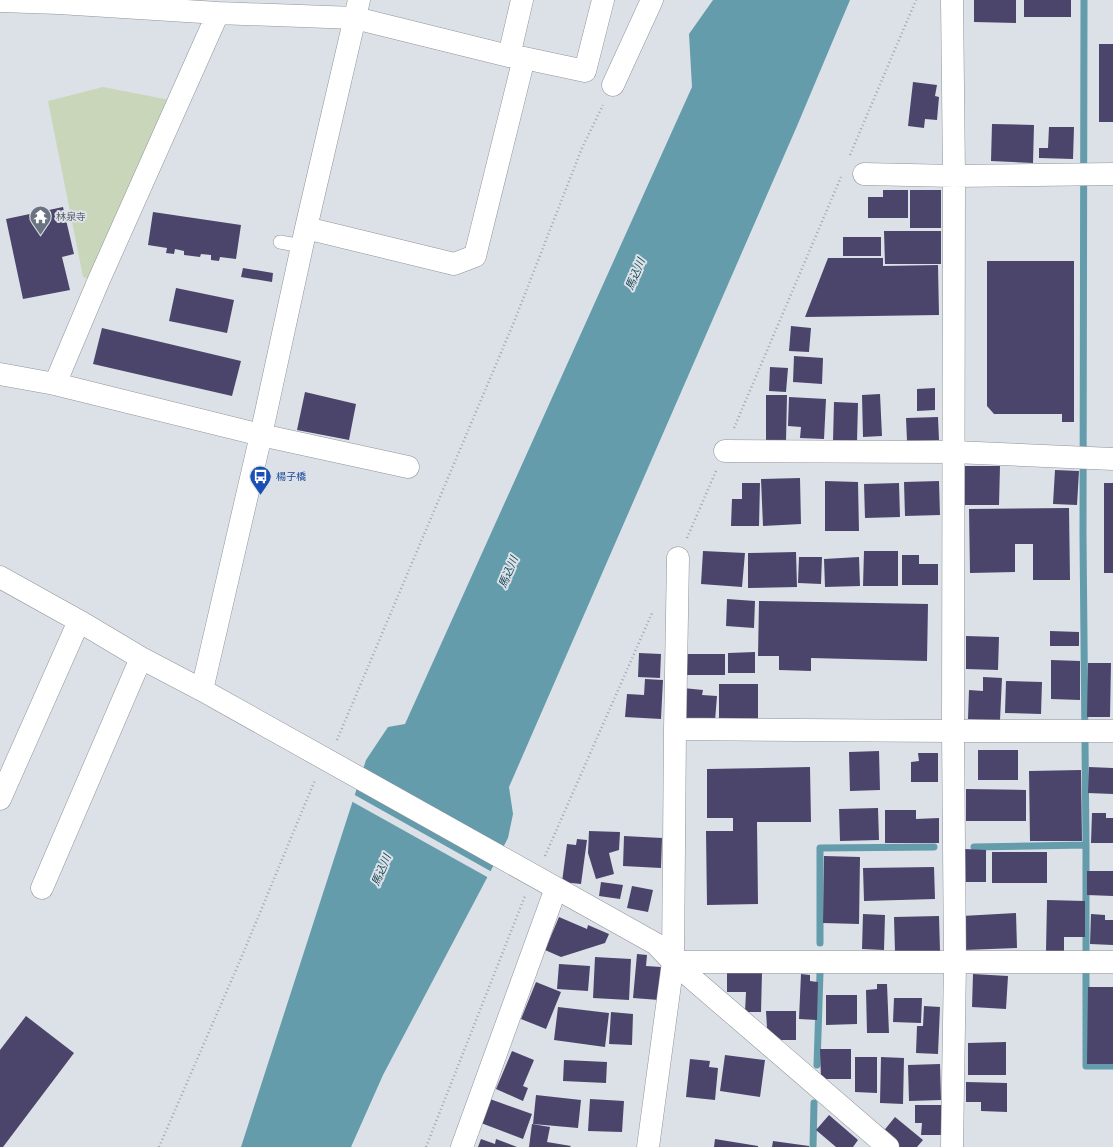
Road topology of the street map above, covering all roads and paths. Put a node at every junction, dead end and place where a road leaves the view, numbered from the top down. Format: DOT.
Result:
graph roads {
  1 [pos="522,0"];
  2 [pos="603,0"];
  3 [pos="652,0"];
  4 [pos="952,0"];
  5 [pos="0,1"];
  6 [pos="59,2"];
  7 [pos="357,9"];
  8 [pos="218,13"];
  9 [pos="516,57"];
  10 [pos="613,85"];
  11 [pos="864,174"];
  12 [pos="1104,174"];
  13 [pos="954,176"];
  14 [pos="304,237"];
  15 [pos="280,242"];
  16 [pos="0,374"];
  17 [pos="56,384"];
  18 [pos="261,435"];
  19 [pos="725,452"];
  20 [pos="954,452"];
  21 [pos="1104,458"];
  22 [pos="408,467"];
  23 [pos="678,558"];
  24 [pos="0,577"];
  25 [pos="79,621"];
  26 [pos="141,658"];
  27 [pos="202,690"];
  28 [pos="675,729"];
  29 [pos="953,731"];
  30 [pos="1105,731"];
  31 [pos="327,762"];
  32 [pos="0,799"];
  33 [pos="42,888"];
  34 [pos="556,888"];
  35 [pos="673,962"];
  36 [pos="1106,962"];
  37 [pos="955,963"];
  38 [pos="159,1147"];
  39 [pos="462,1147"];
  40 [pos="648,1147"];
  41 [pos="888,1147"];
  42 [pos="952,1147"];
  1 -- 9 [label="street"];
  2 -- 9 [label="street"];
  3 -- 10 [label="street"];
  4 -- 13 [label="street"];
  5 -- 6 [label="street"];
  6 -- 8 [label="street"];
  7 -- 8 [label="street"];
  7 -- 9 [label="street"];
  7 -- 14 [label="street"];
  8 -- 17 [label="street"];
  9 -- 14 [label="street"];
  10 -- 31 [label="path"];
  11 -- 13 [label="street"];
  12 -- 13 [label="street"];
  13 -- 20 [label="street"];
  14 -- 15 [label="lane"];
  14 -- 18 [label="street"];
  16 -- 17 [label="street"];
  17 -- 18 [label="street"];
  18 -- 22 [label="street"];
  18 -- 27 [label="street"];
  19 -- 20 [label="street"];
  20 -- 21 [label="street"];
  20 -- 29 [label="street"];
  23 -- 28 [label="street"];
  24 -- 25 [label="street"];
  25 -- 26 [label="street"];
  25 -- 32 [label="street"];
  26 -- 27 [label="street"];
  26 -- 33 [label="street"];
  27 -- 31 [label="street"];
  28 -- 29 [label="street"];
  28 -- 35 [label="street"];
  29 -- 30 [label="street"];
  29 -- 37 [label="street"];
  31 -- 34 [label="street"];
  31 -- 38 [label="path"];
  34 -- 35 [label="street"];
  34 -- 39 [label="street"];
  35 -- 37 [label="street"];
  35 -- 40 [label="street"];
  35 -- 41 [label="street"];
  36 -- 37 [label="street"];
  37 -- 42 [label="street"];
}
